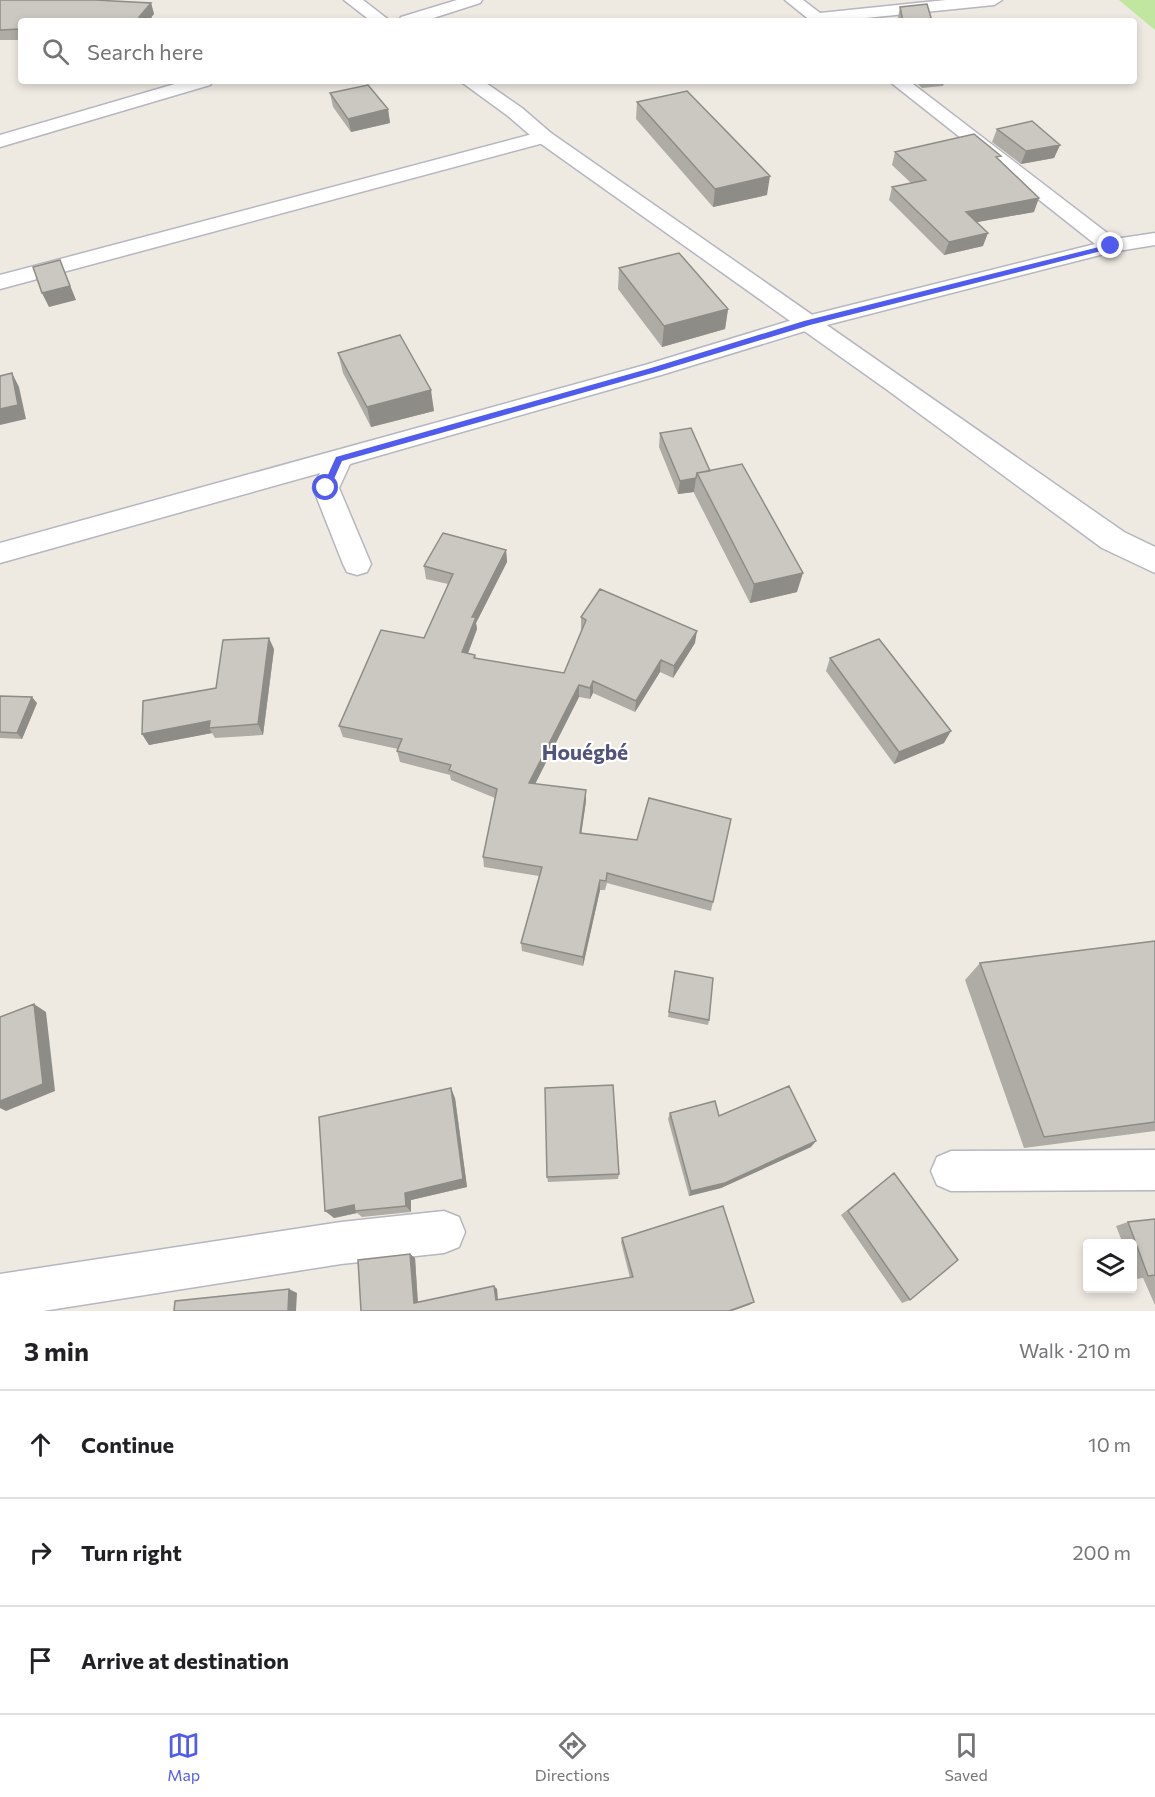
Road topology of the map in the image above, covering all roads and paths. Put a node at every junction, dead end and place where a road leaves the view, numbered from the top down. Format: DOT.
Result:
graph roads {
  1 [pos="352,0"];
  2 [pos="474,0"];
  3 [pos="793,0"];
  4 [pos="994,0"];
  5 [pos="378,18"];
  6 [pos="417,18"];
  7 [pos="816,18"];
  8 [pos="836,18"];
  9 [pos="194,84"];
  10 [pos="474,84"];
  11 [pos="902,84"];
  12 [pos="544,137"];
  13 [pos="0,141"];
  14 [pos="1155,239"];
  15 [pos="1111,246"];
  16 [pos="0,282"];
  17 [pos="807,323"];
  18 [pos="339,459"];
  19 [pos="293,472"];
  20 [pos="326,488"];
  21 [pos="1113,540"];
  22 [pos="0,553"];
  23 [pos="1155,561"];
  24 [pos="357,564"];
  25 [pos="1155,585"];
  26 [pos="1155,1170"];
  27 [pos="951,1171"];
  28 [pos="444,1232"];
  29 [pos="0,1296"];
  1 -- 5 [label="street"];
  2 -- 6 [label="street"];
  3 -- 7 [label="street"];
  4 -- 8 [label="street"];
  9 -- 13 [label="street"];
  10 -- 12 [label="street"];
  11 -- 15 [label="street"];
  12 -- 16 [label="street"];
  12 -- 17 [label="street"];
  14 -- 15 [label="street"];
  15 -- 17 [label="street"];
  17 -- 18 [label="street"];
  17 -- 21 [label="street"];
  18 -- 19 [label="street"];
  18 -- 20 [label="street"];
  19 -- 20 [label="street"];
  19 -- 22 [label="street"];
  20 -- 24 [label="street"];
  21 -- 23 [label="street"];
  21 -- 25 [label="street"];
  26 -- 27 [label="street"];
  28 -- 29 [label="street"];
}
